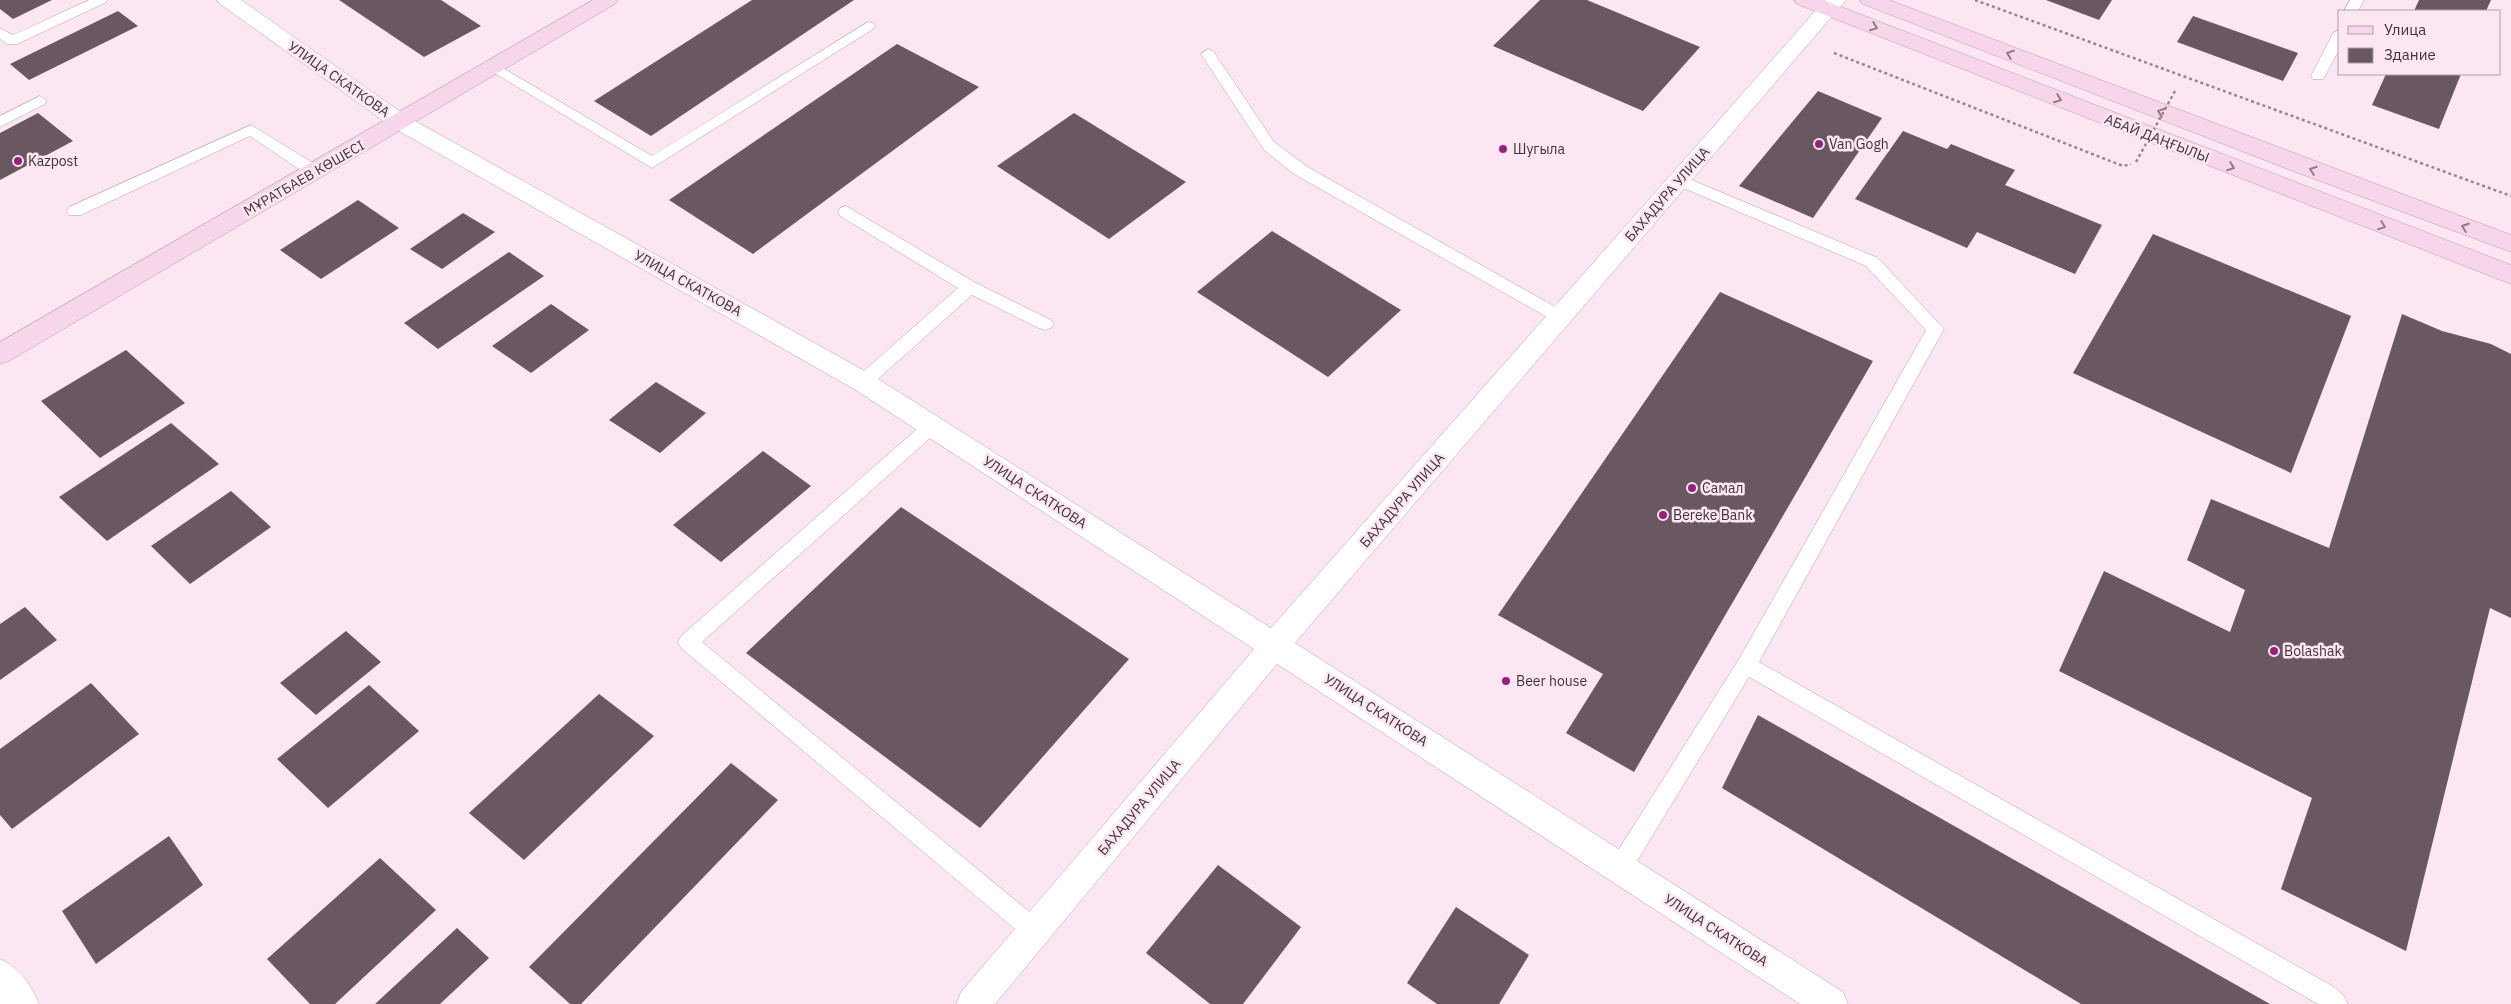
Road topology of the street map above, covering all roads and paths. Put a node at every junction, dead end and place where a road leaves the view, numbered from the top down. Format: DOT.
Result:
graph roads {
  1 [pos="100,0"];
  2 [pos="227,0"];
  3 [pos="608,0"];
  4 [pos="1870,0"];
  5 [pos="1975,0"];
  6 [pos="1822,3"];
  7 [pos="868,26"];
  8 [pos="0,32"];
  9 [pos="2338,36"];
  10 [pos="1801,40"];
  11 [pos="1208,54"];
  12 [pos="492,68"];
  13 [pos="2318,76"];
  14 [pos="2176,91"];
  15 [pos="40,102"];
  16 [pos="0,122"];
  17 [pos="400,122"];
  18 [pos="315,172"];
  19 [pos="1680,180"];
  20 [pos="2511,196"];
  21 [pos="75,211"];
  22 [pos="846,212"];
  23 [pos="2511,244"];
  24 [pos="2511,276"];
  25 [pos="970,287"];
  26 [pos="1560,317"];
  27 [pos="1045,324"];
  28 [pos="0,354"];
  29 [pos="863,382"];
  30 [pos="932,426"];
  31 [pos="1275,646"];
  32 [pos="1746,665"];
  33 [pos="1620,868"];
  34 [pos="1035,931"];
  35 [pos="0,976"];
  36 [pos="22,1004"];
  37 [pos="974,1004"];
  38 [pos="1831,1004"];
  39 [pos="2336,1004"];
  1 -- 8 [label="lane"];
  2 -- 17 [label="street, УЛИЦА СКАТКОВА"];
  3 -- 12 [label="main road, МҰРАТБАЕВ КӨШЕСІ"];
  23 -- 4 [label="main road, АБАЙ ДАҢҒЫЛЫ, one-way"];
  5 -- 20 [label="path"];
  6 -- 10 [label="street, БАХАДУРА УЛИЦА"];
  6 -- 24 [label="main road, АБАЙ ДАҢҒЫЛЫ, one-way"];
  7 -- 12 [label="lane"];
  9 -- 13 [label="lane"];
  10 -- 14 [label="path, bridge"];
  10 -- 19 [label="street, БАХАДУРА УЛИЦА"];
  11 -- 26 [label="lane"];
  12 -- 17 [label="main road, МҰРАТБАЕВ КӨШЕСІ"];
  15 -- 16 [label="lane"];
  17 -- 18 [label="main road, МҰРАТБАЕВ КӨШЕСІ"];
  17 -- 29 [label="street, УЛИЦА СКАТКОВА"];
  18 -- 21 [label="lane"];
  18 -- 28 [label="main road, МҰРАТБАЕВ КӨШЕСІ"];
  19 -- 26 [label="street, БАХАДУРА УЛИЦА"];
  19 -- 32 [label="lane"];
  22 -- 25 [label="lane"];
  25 -- 27 [label="lane"];
  25 -- 29 [label="lane"];
  26 -- 31 [label="street, БАХАДУРА УЛИЦА"];
  29 -- 30 [label="street, УЛИЦА СКАТКОВА"];
  30 -- 31 [label="street, УЛИЦА СКАТКОВА"];
  30 -- 34 [label="lane"];
  31 -- 33 [label="street, УЛИЦА СКАТКОВА"];
  31 -- 34 [label="street, БАХАДУРА УЛИЦА"];
  32 -- 33 [label="lane"];
  32 -- 39 [label="lane"];
  33 -- 38 [label="street, УЛИЦА СКАТКОВА"];
  34 -- 37 [label="street, БАХАДУРА УЛИЦА"];
  35 -- 36 [label="street"];
}
